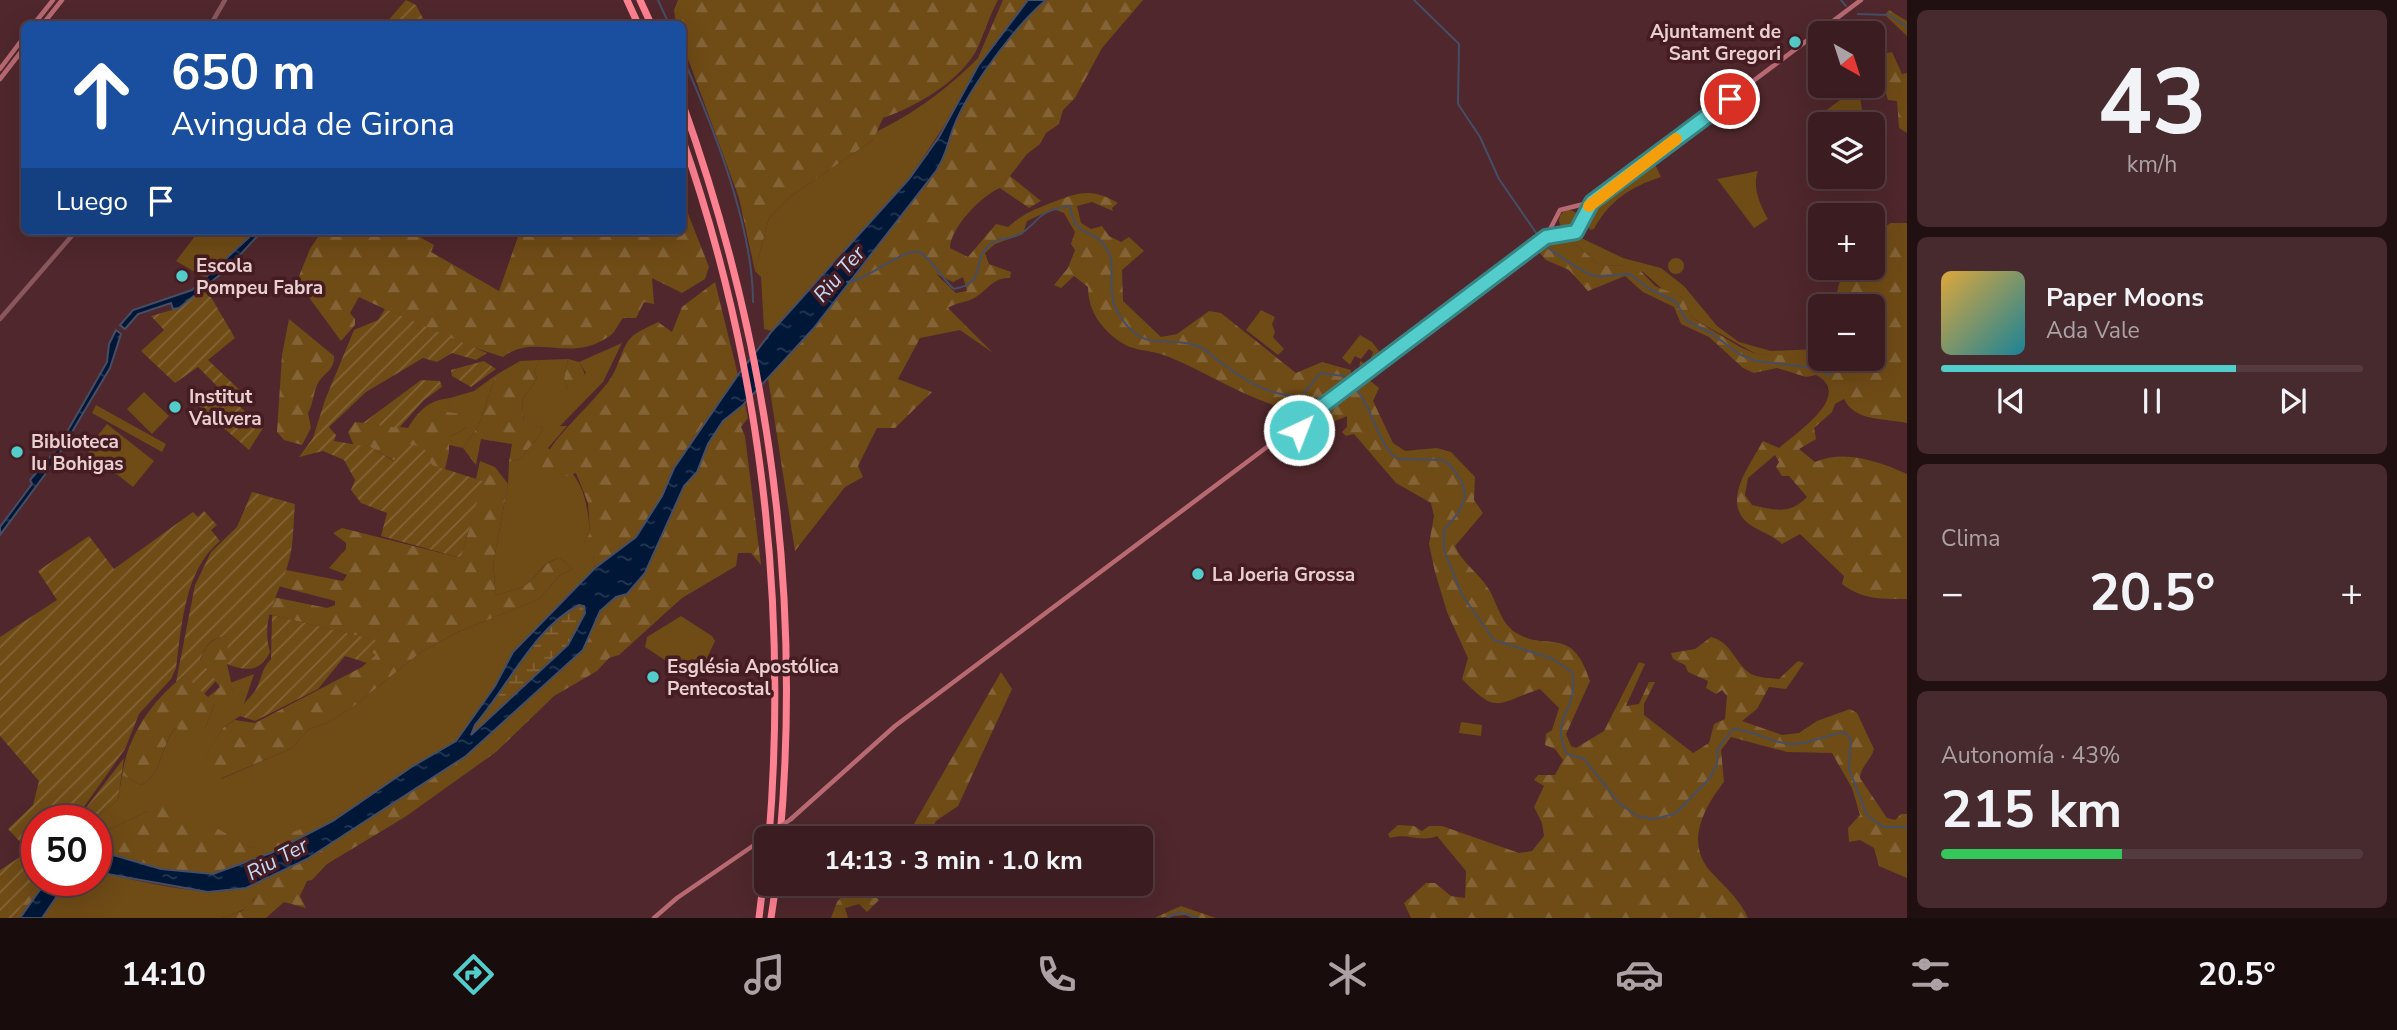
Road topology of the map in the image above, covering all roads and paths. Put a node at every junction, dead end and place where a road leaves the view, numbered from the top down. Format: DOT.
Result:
graph roads {
  1 [pos="53,0"];
  2 [pos="62,0"];
  3 [pos="225,0"];
  4 [pos="627,0"];
  5 [pos="640,0"];
  6 [pos="1861,0"];
  7 [pos="36,21"];
  8 [pos="45,21"];
  9 [pos="213,21"];
  10 [pos="637,21"];
  11 [pos="650,21"];
  12 [pos="21,41"];
  13 [pos="21,52"];
  14 [pos="0,69"];
  15 [pos="0,79"];
  16 [pos="686,113"];
  17 [pos="686,149"];
  18 [pos="1592,202"];
  19 [pos="1574,208"];
  20 [pos="1582,219"];
  21 [pos="1555,221"];
  22 [pos="1562,232"];
  23 [pos="73,235"];
  24 [pos="1546,237"];
  25 [pos="0,319"];
  26 [pos="1305,419"];
  27 [pos="1293,421"];
  28 [pos="1299,429"];
  29 [pos="1278,433"];
  30 [pos="1284,441"];
  31 [pos="1271,444"];
  32 [pos="770,826"];
  33 [pos="781,826"];
  34 [pos="762,896"];
  35 [pos="774,896"];
  36 [pos="654,918"];
  37 [pos="759,918"];
  38 [pos="771,918"];
  1 -- 7 [label="main road"];
  2 -- 8 [label="main road"];
  3 -- 9 [label="street"];
  4 -- 10 [label="highway"];
  5 -- 11 [label="highway"];
  6 -- 18 [label="main road"];
  12 -- 14 [label="main road"];
  13 -- 15 [label="main road"];
  16 -- 33 [label="highway"];
  17 -- 32 [label="highway"];
  18 -- 19 [label="main road"];
  18 -- 20 [label="main road"];
  19 -- 20 [label="main road"];
  19 -- 21 [label="main road"];
  20 -- 22 [label="main road"];
  21 -- 22 [label="main road"];
  21 -- 24 [label="main road"];
  22 -- 24 [label="main road"];
  23 -- 25 [label="street"];
  24 -- 26 [label="main road"];
  26 -- 27 [label="main road"];
  26 -- 28 [label="main road"];
  27 -- 28 [label="main road"];
  27 -- 29 [label="main road"];
  28 -- 30 [label="main road"];
  29 -- 30 [label="main road"];
  29 -- 31 [label="main road"];
  30 -- 31 [label="main road"];
  31 -- 36 [label="main road, bridge"];
  34 -- 37 [label="highway"];
  35 -- 38 [label="highway"];
}
